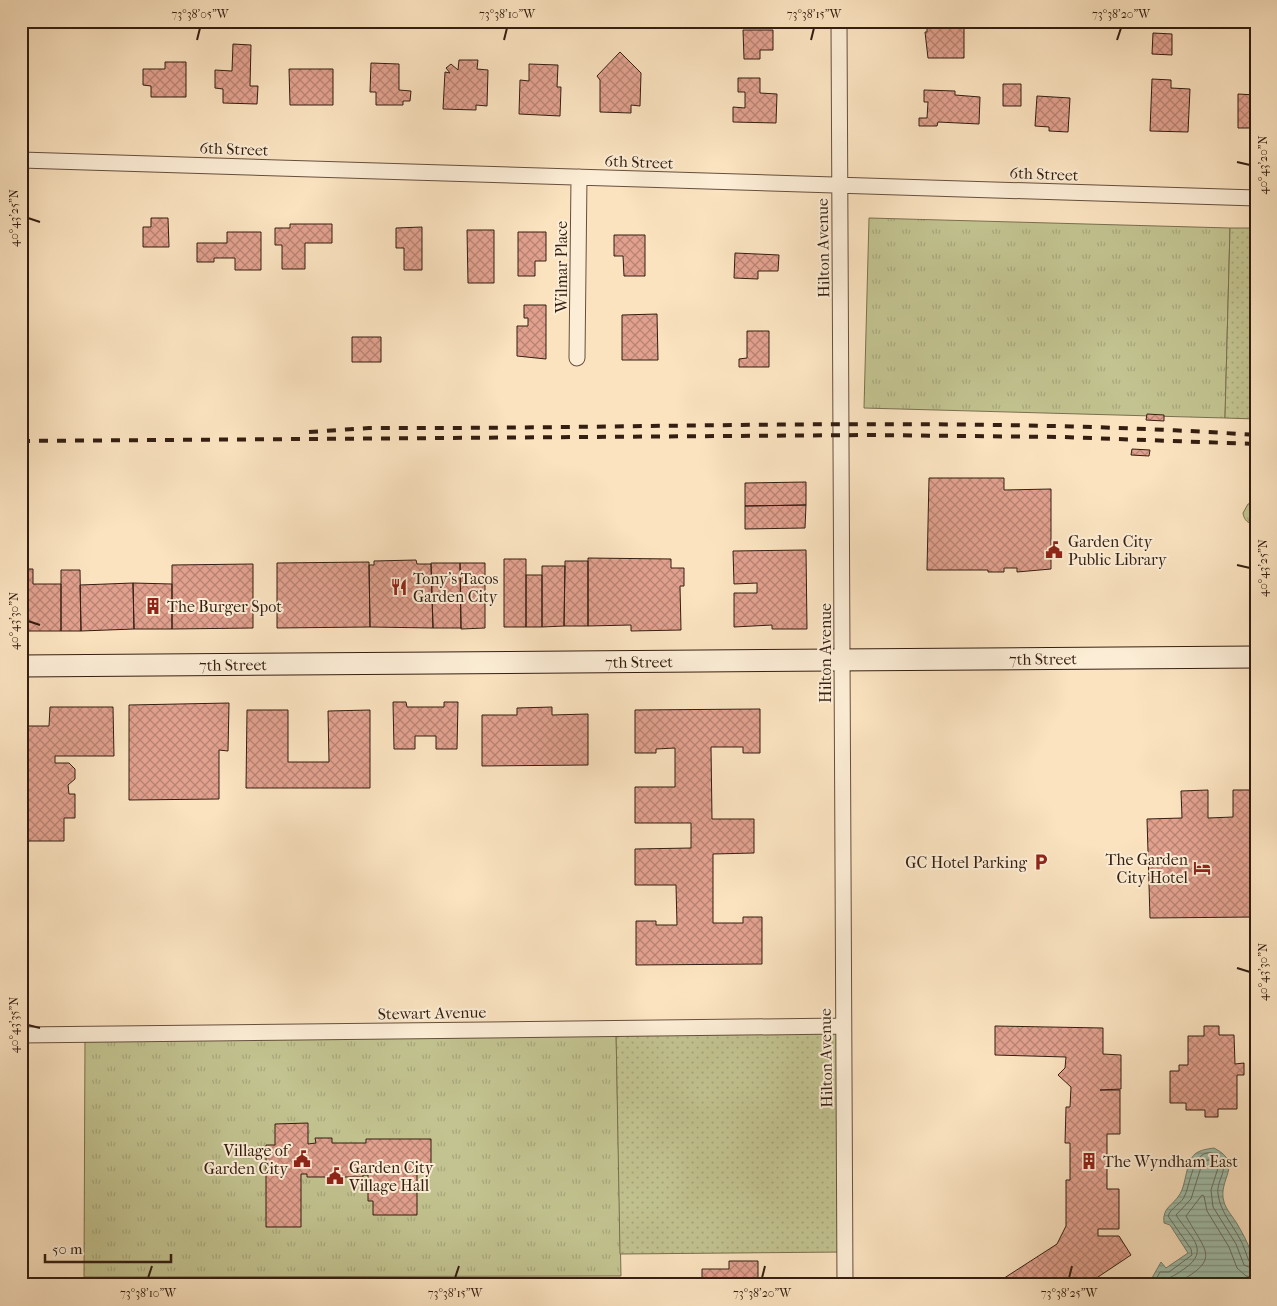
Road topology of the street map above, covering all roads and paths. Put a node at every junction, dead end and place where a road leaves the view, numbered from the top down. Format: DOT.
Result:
graph roads {
  1 [pos="839,21"];
  2 [pos="21,160"];
  3 [pos="579,177"];
  4 [pos="840,185"];
  5 [pos="1256,198"];
  6 [pos="577,358"];
  7 [pos="1256,657"];
  8 [pos="842,660"];
  9 [pos="21,666"];
  10 [pos="843,1026"];
  11 [pos="21,1035"];
  12 [pos="845,1285"];
  1 -- 4 [label="street, Hilton Avenue"];
  2 -- 3 [label="street, 6th Street"];
  3 -- 4 [label="street, 6th Street"];
  3 -- 6 [label="street, Wilmar Place"];
  4 -- 5 [label="street, 6th Street"];
  4 -- 8 [label="street, Hilton Avenue"];
  7 -- 8 [label="street, 7th Street"];
  8 -- 9 [label="street, 7th Street"];
  8 -- 10 [label="street, Hilton Avenue"];
  10 -- 11 [label="street, Stewart Avenue"];
  10 -- 12 [label="street, Hilton Avenue"];
}
